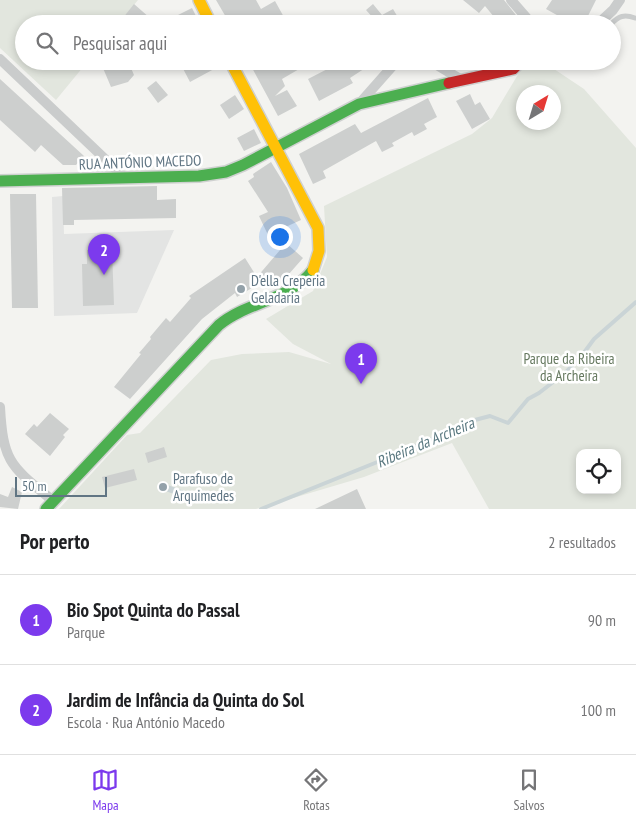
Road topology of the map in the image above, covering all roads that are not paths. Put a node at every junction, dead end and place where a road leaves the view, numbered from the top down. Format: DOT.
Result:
graph roads {
  1 [pos="199,0"];
  2 [pos="511,0"];
  3 [pos="620,0"];
  4 [pos="206,15"];
  5 [pos="524,15"];
  6 [pos="606,15"];
  7 [pos="621,16"];
  8 [pos="635,18"];
  9 [pos="0,60"];
  10 [pos="235,70"];
  11 [pos="389,70"];
  12 [pos="445,70"];
  13 [pos="508,70"];
  14 [pos="462,80"];
  15 [pos="359,104"];
  16 [pos="276,146"];
  17 [pos="125,178"];
  18 [pos="0,181"];
  19 [pos="0,407"];
  20 [pos="4,461"];
  21 [pos="50,505"];
  1 -- 4 [label="street"];
  2 -- 5 [label="street"];
  3 -- 6 [label="street"];
  7 -- 8 [label="lane"];
  9 -- 17 [label="street"];
  10 -- 16 [label="street"];
  11 -- 15 [label="street"];
  12 -- 14 [label="street"];
  13 -- 14 [label="street, RUA ANTÓNIO MACEDO"];
  14 -- 15 [label="street, RUA ANTÓNIO MACEDO"];
  15 -- 16 [label="street, RUA ANTÓNIO MACEDO"];
  16 -- 17 [label="street, RUA ANTÓNIO MACEDO"];
  16 -- 21 [label="street"];
  17 -- 18 [label="street, RUA ANTÓNIO MACEDO"];
  19 -- 20 [label="street"];
  20 -- 21 [label="street"];
}
